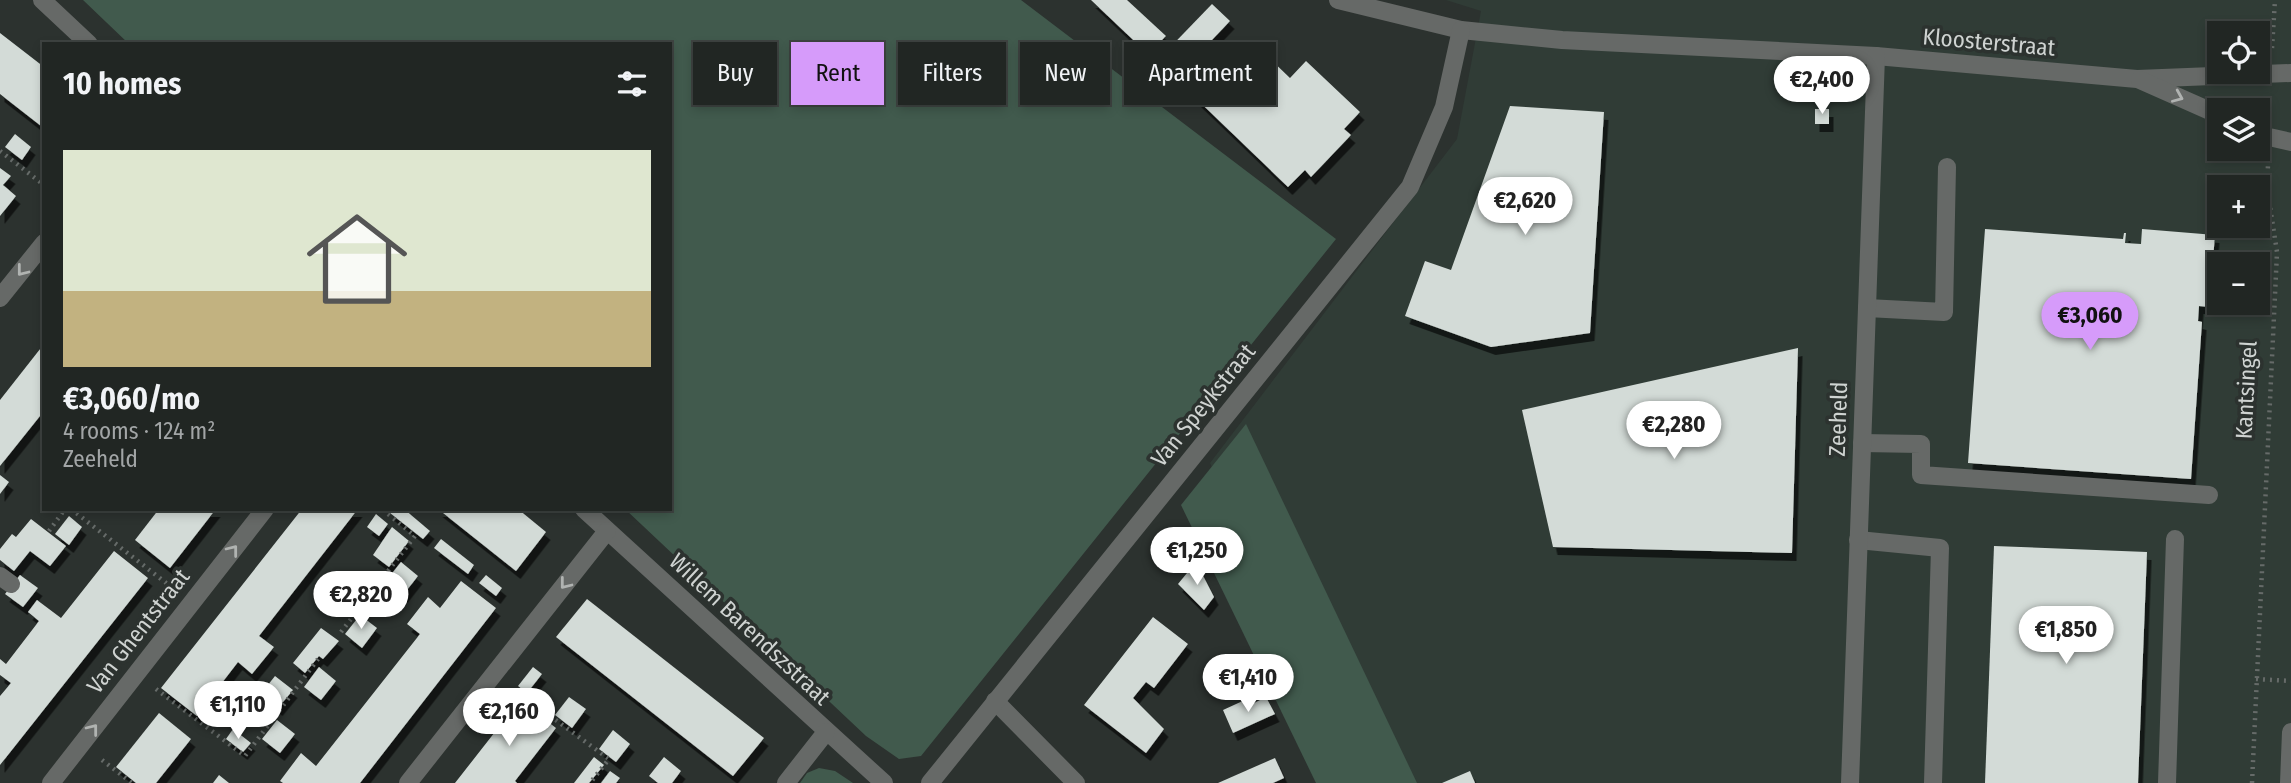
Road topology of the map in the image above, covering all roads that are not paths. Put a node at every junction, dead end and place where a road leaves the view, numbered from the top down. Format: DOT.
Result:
graph roads {
  1 [pos="42,0"];
  2 [pos="1338,0"];
  3 [pos="1461,30"];
  4 [pos="87,42"];
  5 [pos="1876,56"];
  6 [pos="2291,73"];
  7 [pos="2137,79"];
  8 [pos="2207,110"];
  9 [pos="2270,137"];
  10 [pos="2291,142"];
  11 [pos="1947,167"];
  12 [pos="42,246"];
  13 [pos="0,298"];
  14 [pos="1867,308"];
  15 [pos="1862,443"];
  16 [pos="2209,495"];
  17 [pos="263,511"];
  18 [pos="586,511"];
  19 [pos="607,531"];
  20 [pos="2175,539"];
  21 [pos="1858,540"];
  22 [pos="995,701"];
  23 [pos="826,732"];
  24 [pos="2291,732"];
  25 [pos="51,783"];
  26 [pos="408,783"];
  27 [pos="786,783"];
  28 [pos="884,783"];
  29 [pos="930,783"];
  30 [pos="1076,783"];
  31 [pos="1850,783"];
  32 [pos="1933,783"];
  33 [pos="2167,783"];
  34 [pos="2289,783"];
  1 -- 4 [label="street"];
  2 -- 3 [label="street, Kloosterstraat"];
  3 -- 5 [label="street, Kloosterstraat"];
  3 -- 22 [label="street, Van Speykstraat"];
  5 -- 7 [label="street, Kloosterstraat"];
  5 -- 14 [label="street, Zeeheld"];
  6 -- 7 [label="street, Kloosterstraat"];
  7 -- 8 [label="street, Kloosterstraat, one-way"];
  9 -- 10 [label="street"];
  11 -- 14 [label="street"];
  12 -- 13 [label="street, one-way"];
  14 -- 15 [label="street, Zeeheld"];
  15 -- 16 [label="street"];
  15 -- 21 [label="street, Zeeheld"];
  25 -- 17 [label="street, Van Ghentstraat, one-way"];
  18 -- 19 [label="street, Willem Barendszstraat"];
  19 -- 23 [label="street, Willem Barendszstraat"];
  19 -- 26 [label="street, one-way"];
  20 -- 33 [label="street"];
  21 -- 31 [label="street, Zeeheld"];
  21 -- 32 [label="street"];
  22 -- 29 [label="street, Van Speykstraat"];
  22 -- 30 [label="street"];
  23 -- 27 [label="street"];
  23 -- 28 [label="street, Willem Barendszstraat"];
  24 -- 34 [label="street"];
}
